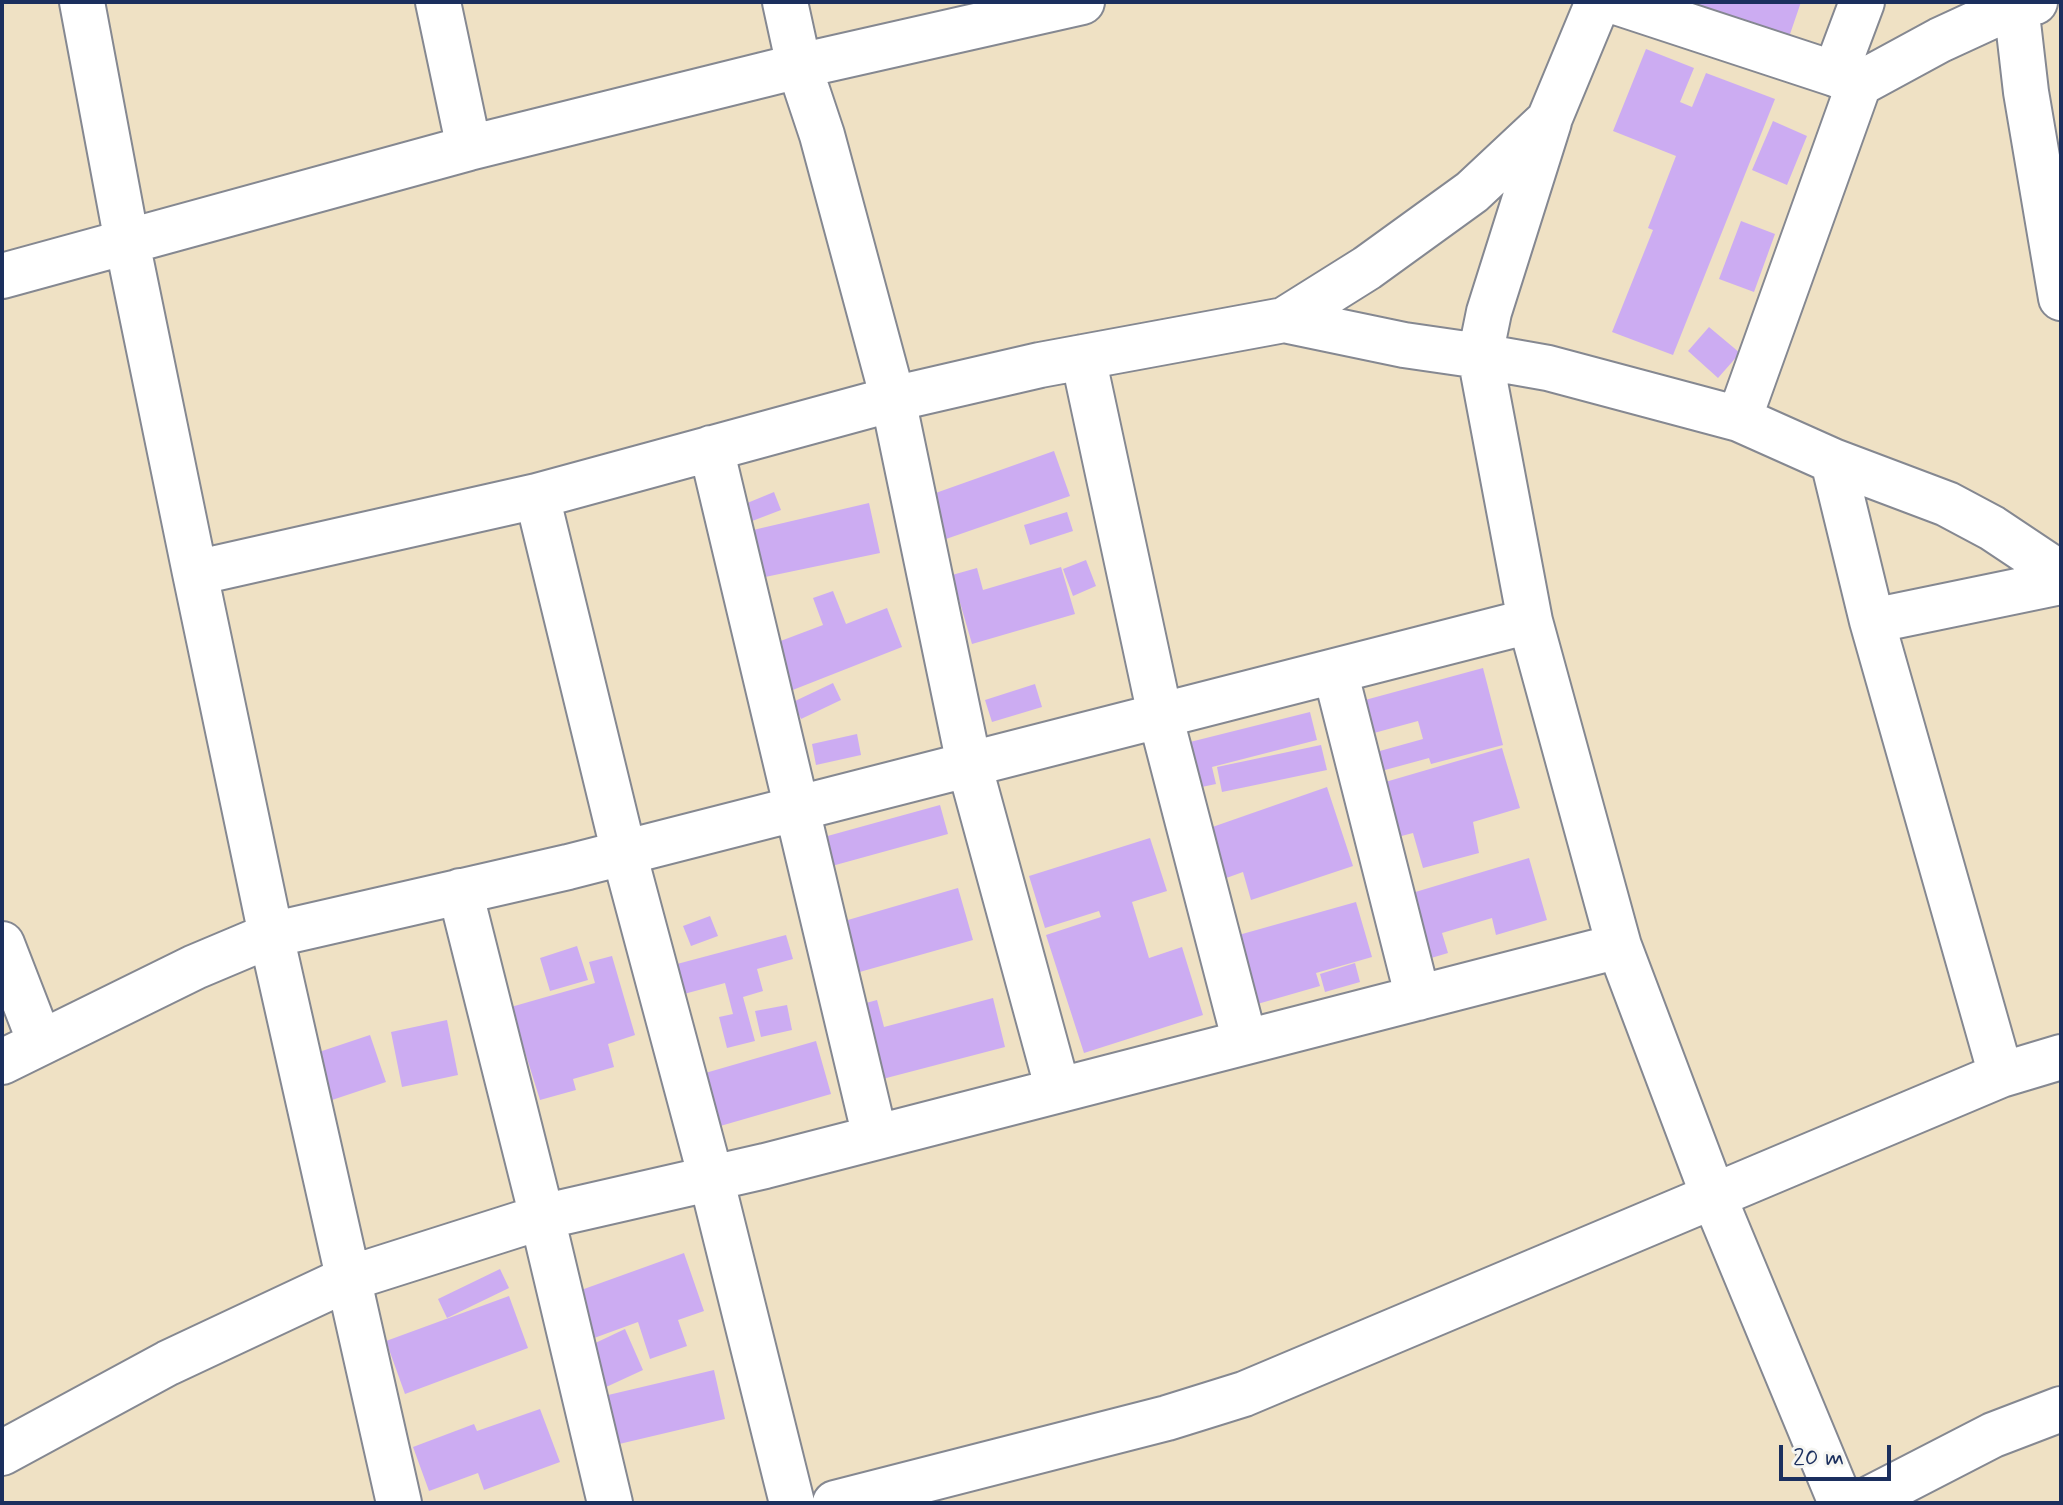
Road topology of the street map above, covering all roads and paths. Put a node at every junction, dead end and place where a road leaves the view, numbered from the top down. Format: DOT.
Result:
graph roads {
  1 [pos="82,2"];
  2 [pos="438,2"];
  3 [pos="785,2"];
  4 [pos="1082,2"];
  5 [pos="1598,2"];
  6 [pos="1616,2"];
  7 [pos="1862,2"];
  8 [pos="2026,4"];
  9 [pos="799,66"];
  10 [pos="1847,79"];
  11 [pos="1549,120"];
  12 [pos="469,148"];
  13 [pos="2053,200"];
  14 [pos="127,242"];
  15 [pos="2,276"];
  16 [pos="2061,298"];
  17 [pos="1284,320"];
  18 [pos="1480,356"];
  19 [pos="1083,357"];
  20 [pos="893,399"];
  21 [pos="1739,419"];
  22 [pos="711,448"];
  23 [pos="1833,461"];
  24 [pos="537,496"];
  25 [pos="195,573"];
  26 [pos="2061,574"];
  27 [pos="2061,582"];
  28 [pos="1530,621"];
  29 [pos="1872,621"];
  30 [pos="1335,671"];
  31 [pos="1160,715"];
  32 [pos="969,764"];
  33 [pos="797,808"];
  34 [pos="624,853"];
  35 [pos="460,891"];
  36 [pos="271,935"];
  37 [pos="2,944"];
  38 [pos="1619,946"];
  39 [pos="1418,998"];
  40 [pos="40,1042"];
  41 [pos="1245,1042"];
  42 [pos="2061,1057"];
  43 [pos="2,1062"];
  44 [pos="2001,1075"];
  45 [pos="1058,1090"];
  46 [pos="875,1137"];
  47 [pos="711,1178"];
  48 [pos="1713,1195"];
  49 [pos="542,1217"];
  50 [pos="347,1279"];
  51 [pos="2061,1409"];
  52 [pos="2,1453"];
  53 [pos="399,1503"];
  54 [pos="610,1503"];
  55 [pos="792,1503"];
  56 [pos="835,1503"];
  57 [pos="1841,1503"];
  58 [pos="1861,1503"];
  1 -- 14 [label="street"];
  2 -- 12 [label="street"];
  3 -- 9 [label="street"];
  4 -- 9 [label="street"];
  5 -- 11 [label="street"];
  6 -- 10 [label="street"];
  7 -- 10 [label="street"];
  8 -- 10 [label="street"];
  8 -- 13 [label="street"];
  9 -- 12 [label="street"];
  9 -- 20 [label="street"];
  10 -- 21 [label="street"];
  11 -- 17 [label="street"];
  11 -- 18 [label="street"];
  12 -- 14 [label="street"];
  13 -- 16 [label="street"];
  14 -- 15 [label="street"];
  14 -- 25 [label="street"];
  17 -- 18 [label="street"];
  17 -- 19 [label="street"];
  18 -- 21 [label="street"];
  18 -- 28 [label="street"];
  19 -- 20 [label="street"];
  19 -- 31 [label="street"];
  20 -- 22 [label="street"];
  20 -- 32 [label="street"];
  21 -- 23 [label="street"];
  22 -- 24 [label="street"];
  22 -- 33 [label="street"];
  23 -- 26 [label="street"];
  23 -- 29 [label="street"];
  24 -- 25 [label="street"];
  24 -- 34 [label="street"];
  25 -- 36 [label="street"];
  27 -- 29 [label="street"];
  28 -- 30 [label="street"];
  28 -- 38 [label="street"];
  29 -- 44 [label="street"];
  30 -- 31 [label="street"];
  30 -- 39 [label="street"];
  31 -- 32 [label="street"];
  31 -- 41 [label="street"];
  32 -- 33 [label="street"];
  32 -- 45 [label="street"];
  33 -- 34 [label="street"];
  33 -- 46 [label="street"];
  34 -- 35 [label="street"];
  34 -- 47 [label="street"];
  35 -- 36 [label="street"];
  35 -- 49 [label="street"];
  36 -- 40 [label="street"];
  36 -- 50 [label="street"];
  37 -- 40 [label="street"];
  38 -- 39 [label="street"];
  38 -- 48 [label="street"];
  39 -- 41 [label="street"];
  40 -- 43 [label="street"];
  41 -- 45 [label="street"];
  42 -- 44 [label="street"];
  44 -- 48 [label="street"];
  45 -- 46 [label="street"];
  46 -- 47 [label="street"];
  47 -- 49 [label="street"];
  47 -- 55 [label="street"];
  48 -- 56 [label="street"];
  48 -- 57 [label="street"];
  49 -- 50 [label="street"];
  49 -- 54 [label="street"];
  50 -- 52 [label="street"];
  50 -- 53 [label="street"];
  51 -- 58 [label="street"];
}
